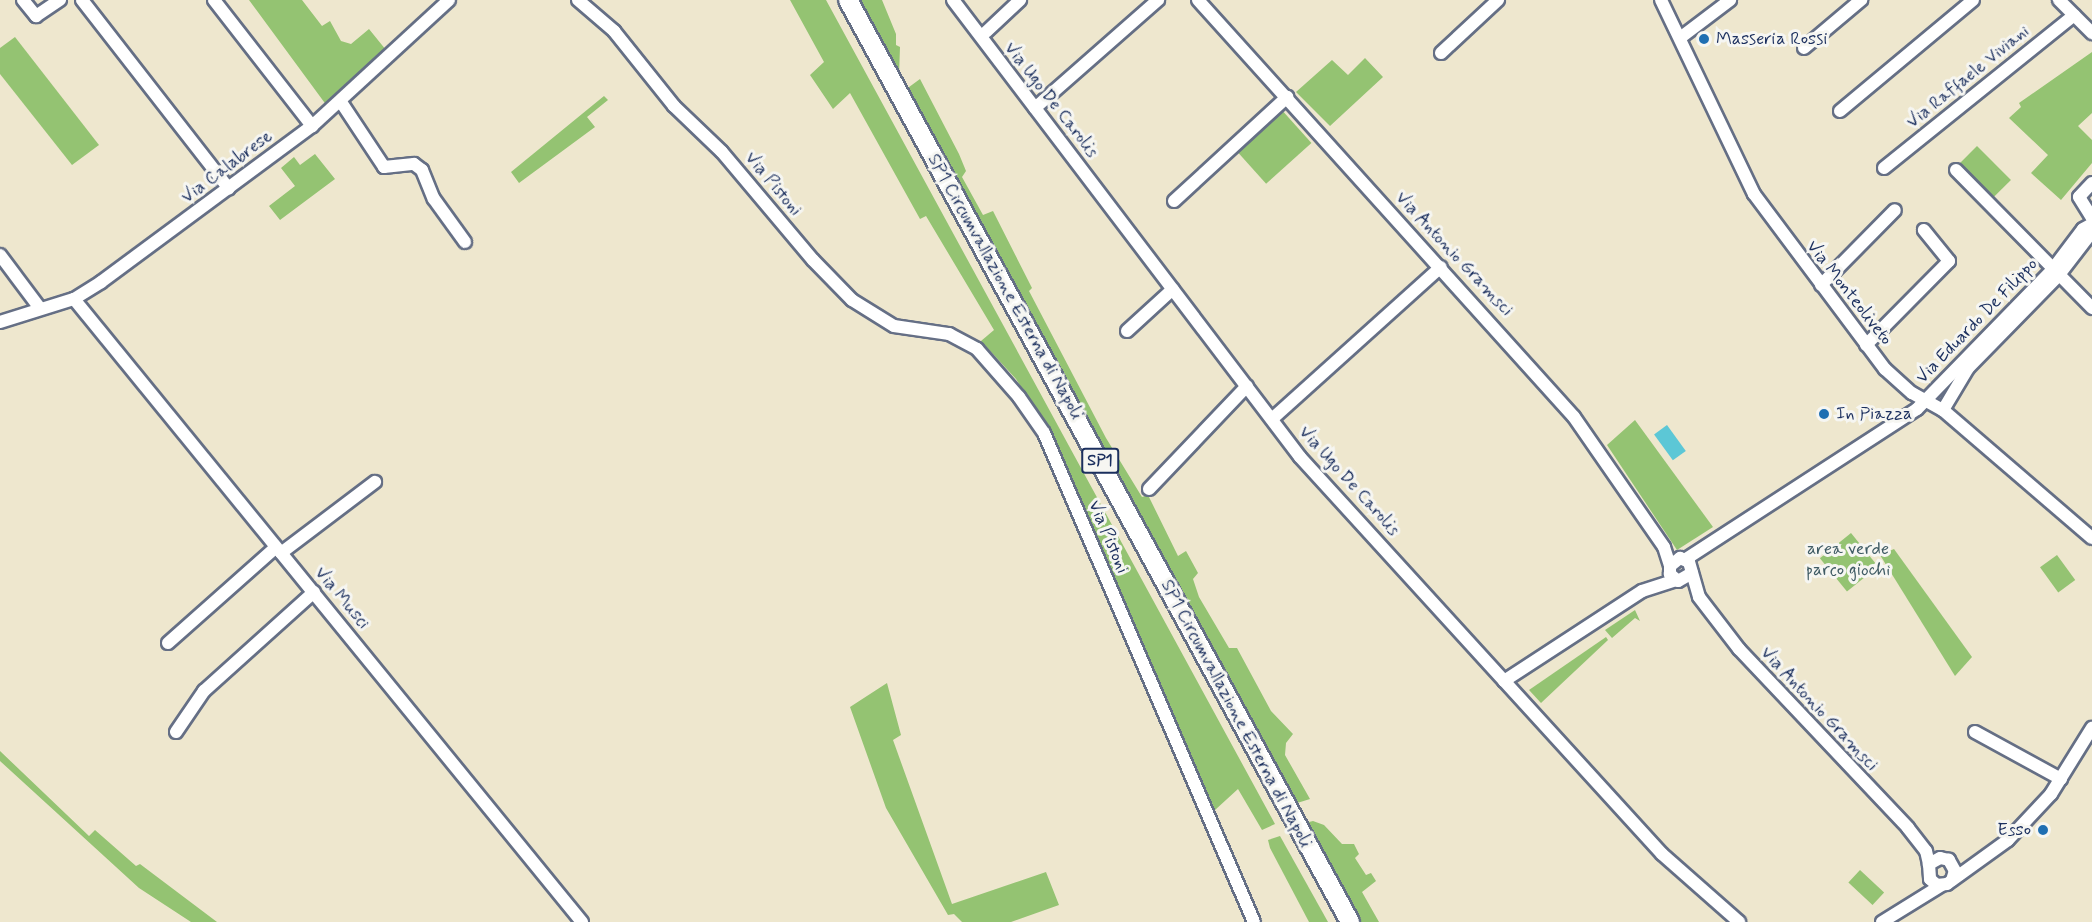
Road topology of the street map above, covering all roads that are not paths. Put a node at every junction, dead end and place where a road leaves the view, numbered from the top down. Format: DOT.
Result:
graph roads {
  1 [pos="23,0"];
  2 [pos="60,0"];
  3 [pos="82,0"];
  4 [pos="214,0"];
  5 [pos="449,0"];
  6 [pos="578,0"];
  7 [pos="835,0"];
  8 [pos="848,0"];
  9 [pos="953,0"];
  10 [pos="1020,0"];
  11 [pos="1158,0"];
  12 [pos="1198,0"];
  13 [pos="1498,0"];
  14 [pos="1661,0"];
  15 [pos="1730,0"];
  16 [pos="1861,0"];
  17 [pos="1973,0"];
  18 [pos="2059,0"];
  19 [pos="2074,15"];
  20 [pos="986,32"];
  21 [pos="2092,33"];
  22 [pos="1680,38"];
  23 [pos="1804,48"];
  24 [pos="1441,53"];
  25 [pos="1287,97"];
  26 [pos="341,102"];
  27 [pos="1035,108"];
  28 [pos="1840,111"];
  29 [pos="312,126"];
  30 [pos="1884,168"];
  31 [pos="1956,170"];
  32 [pos="2092,183"];
  33 [pos="230,189"];
  34 [pos="1174,201"];
  35 [pos="1895,210"];
  36 [pos="2092,218"];
  37 [pos="2092,224"];
  38 [pos="1924,230"];
  39 [pos="2092,232"];
  40 [pos="465,242"];
  41 [pos="0,255"];
  42 [pos="1441,267"];
  43 [pos="2055,273"];
  44 [pos="1821,285"];
  45 [pos="1173,289"];
  46 [pos="74,298"];
  47 [pos="39,307"];
  48 [pos="2092,308"];
  49 [pos="0,322"];
  50 [pos="1127,331"];
  51 [pos="1866,345"];
  52 [pos="1246,386"];
  53 [pos="1926,400"];
  54 [pos="1943,410"];
  55 [pos="1272,419"];
  56 [pos="375,482"];
  57 [pos="1149,489"];
  58 [pos="2092,538"];
  59 [pos="1664,547"];
  60 [pos="279,550"];
  61 [pos="1687,564"];
  62 [pos="1673,574"];
  63 [pos="314,592"];
  64 [pos="1700,597"];
  65 [pos="168,643"];
  66 [pos="1504,681"];
  67 [pos="2092,728"];
  68 [pos="176,732"];
  69 [pos="1975,732"];
  70 [pos="2061,779"];
  71 [pos="1918,840"];
  72 [pos="1948,861"];
  73 [pos="1979,862"];
  74 [pos="1928,869"];
  75 [pos="1947,883"];
  76 [pos="1916,898"];
  77 [pos="582,922"];
  78 [pos="1254,922"];
  79 [pos="1337,922"];
  80 [pos="1350,922"];
  81 [pos="1739,922"];
  82 [pos="1882,922"];
  1 -- 2 [label="street"];
  3 -- 33 [label="street"];
  4 -- 29 [label="street"];
  5 -- 26 [label="street, Via Calabrese"];
  6 -- 78 [label="street, Via Pistoni"];
  7 -- 79 [label="highway, SP1 Circumvallazione Esterna di Napoli / SP1"];
  8 -- 80 [label="highway, SP1 Circumvallazione Esterna di Napoli / SP1"];
  9 -- 27 [label="street, Via Ugo De Carolis"];
  10 -- 20 [label="street"];
  11 -- 27 [label="street"];
  12 -- 25 [label="street, Via Antonio Gramsci"];
  13 -- 24 [label="street"];
  14 -- 22 [label="street, Via Monteoliveto"];
  15 -- 22 [label="street"];
  16 -- 23 [label="street"];
  17 -- 28 [label="street"];
  18 -- 19 [label="street"];
  19 -- 21 [label="street"];
  19 -- 30 [label="street, Via Raffaele Viviani"];
  22 -- 44 [label="street, Via Monteoliveto"];
  25 -- 34 [label="street"];
  25 -- 42 [label="street, Via Antonio Gramsci"];
  26 -- 29 [label="street, Via Calabrese"];
  26 -- 40 [label="street"];
  27 -- 45 [label="street, Via Ugo De Carolis"];
  29 -- 33 [label="street, Via Calabrese"];
  31 -- 43 [label="street"];
  32 -- 36 [label="street"];
  33 -- 46 [label="street, Via Calabrese"];
  35 -- 44 [label="street"];
  37 -- 43 [label="street, Via Eduardo De Filippo"];
  38 -- 51 [label="street"];
  39 -- 43 [label="street, Via Eduardo De Filippo"];
  41 -- 47 [label="street"];
  42 -- 55 [label="street"];
  42 -- 59 [label="street, Via Antonio Gramsci"];
  43 -- 48 [label="street"];
  43 -- 53 [label="street, Via Eduardo De Filippo"];
  43 -- 54 [label="street, Via Eduardo De Filippo"];
  44 -- 51 [label="street, Via Monteoliveto"];
  45 -- 50 [label="street"];
  45 -- 52 [label="street, Via Ugo De Carolis"];
  46 -- 47 [label="street, Via Calabrese"];
  46 -- 60 [label="street, Via Musci"];
  47 -- 49 [label="street, Via Calabrese"];
  51 -- 53 [label="street, Via Monteoliveto"];
  52 -- 55 [label="street, Via Ugo De Carolis"];
  52 -- 57 [label="street"];
  53 -- 54 [label="street, Via Monteoliveto"];
  53 -- 61 [label="street, Via Eduardo De Filippo"];
  54 -- 58 [label="street, Via Monteoliveto"];
  55 -- 66 [label="street, Via Ugo De Carolis"];
  56 -- 60 [label="street"];
  59 -- 61 [label="street, Via Antonio Gramsci"];
  59 -- 62 [label="street, Via Antonio Gramsci"];
  60 -- 63 [label="street, Via Musci"];
  60 -- 65 [label="street"];
  61 -- 62 [label="street"];
  61 -- 62 [label="street"];
  61 -- 64 [label="street, Via Antonio Gramsci"];
  62 -- 64 [label="street, Via Antonio Gramsci"];
  62 -- 66 [label="street"];
  63 -- 68 [label="street"];
  63 -- 77 [label="street, Via Musci"];
  64 -- 71 [label="street, Via Antonio Gramsci"];
  66 -- 81 [label="street, Via Ugo De Carolis"];
  67 -- 70 [label="street"];
  69 -- 70 [label="street"];
  70 -- 73 [label="street"];
  71 -- 72 [label="street, Via Antonio Gramsci"];
  71 -- 74 [label="street, Via Antonio Gramsci"];
  72 -- 73 [label="street"];
  72 -- 74 [label="street"];
  72 -- 75 [label="street"];
  73 -- 75 [label="street"];
  74 -- 75 [label="street"];
  74 -- 76 [label="street"];
  75 -- 76 [label="street"];
  76 -- 82 [label="street"];
}
